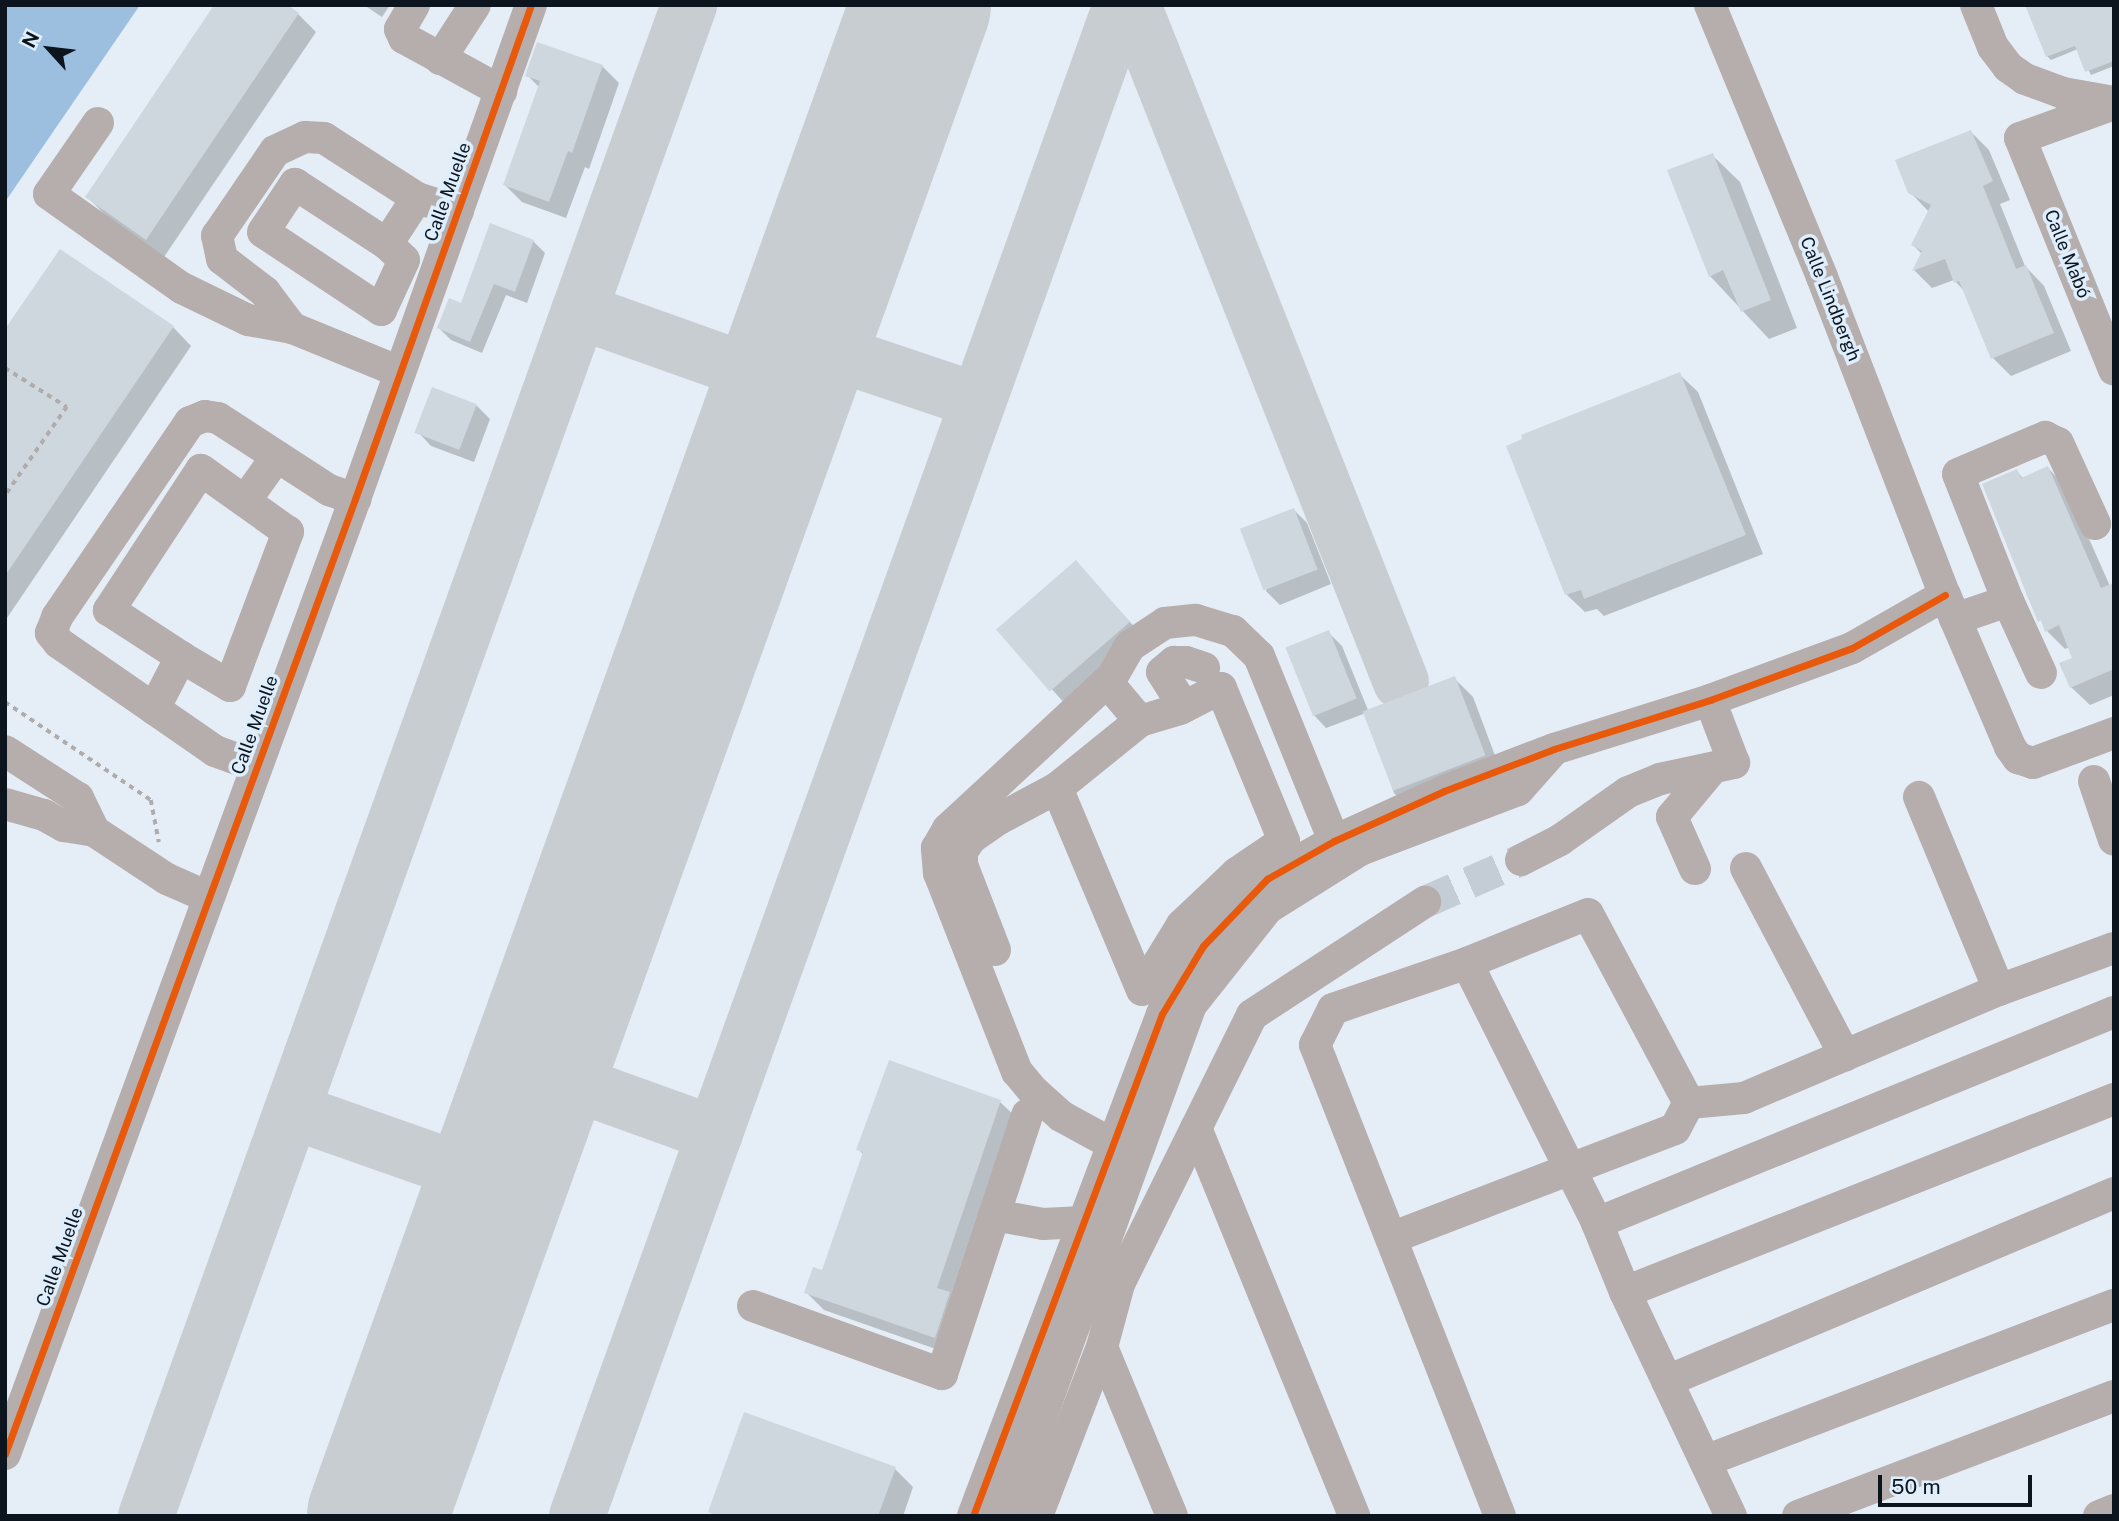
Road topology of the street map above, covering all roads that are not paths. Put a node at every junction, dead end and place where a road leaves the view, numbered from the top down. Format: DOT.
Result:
graph roads {
  1 [pos="414,5"];
  2 [pos="475,5"];
  3 [pos="531,5"];
  4 [pos="1710,5"];
  5 [pos="1976,5"];
  6 [pos="440,60"];
  7 [pos="501,91"];
  8 [pos="2114,103"];
  9 [pos="98,122"];
  10 [pos="417,198"];
  11 [pos="458,211"];
  12 [pos="262,232"];
  13 [pos="387,244"];
  14 [pos="237,271"];
  15 [pos="292,328"];
  16 [pos="2114,370"];
  17 [pos="401,372"];
  18 [pos="277,456"];
  19 [pos="355,499"];
  20 [pos="245,501"];
  21 [pos="2095,524"];
  22 [pos="2008,601"];
  23 [pos="1950,607"];
  24 [pos="181,657"];
  25 [pos="1204,668"];
  26 [pos="2040,673"];
  27 [pos="1107,682"];
  28 [pos="1710,700"];
  29 [pos="1184,706"];
  30 [pos="154,709"];
  31 [pos="1139,721"];
  32 [pos="2114,733"];
  33 [pos="1554,749"];
  34 [pos="5,751"];
  35 [pos="256,766"];
  36 [pos="1711,770"];
  37 [pos="2094,781"];
  38 [pos="1057,788"];
  39 [pos="1919,797"];
  40 [pos="5,804"];
  41 [pos="94,831"];
  42 [pos="2114,840"];
  43 [pos="1334,841"];
  44 [pos="1521,860"];
  45 [pos="1746,868"];
  46 [pos="1695,869"];
  47 [pos="208,897"];
  48 [pos="1425,901"];
  49 [pos="2114,948"];
  50 [pos="995,950"];
  51 [pos="1467,963"];
  52 [pos="1999,990"];
  53 [pos="2114,1012"];
  54 [pos="1845,1056"];
  55 [pos="2114,1099"];
  56 [pos="1689,1103"];
  57 [pos="1027,1115"];
  58 [pos="1196,1128"];
  59 [pos="1114,1144"];
  60 [pos="1570,1169"];
  61 [pos="2114,1193"];
  62 [pos="994,1215"];
  63 [pos="1083,1222"];
  64 [pos="1597,1223"];
  65 [pos="1391,1238"];
  66 [pos="1625,1292"];
  67 [pos="2114,1305"];
  68 [pos="753,1306"];
  69 [pos="1102,1347"];
  70 [pos="1667,1381"];
  71 [pos="2114,1396"];
  72 [pos="5,1454"];
  73 [pos="1705,1461"];
  74 [pos="2114,1510"];
  75 [pos="973,1516"];
  76 [pos="1005,1516"];
  77 [pos="1037,1516"];
  78 [pos="1172,1516"];
  79 [pos="1354,1516"];
  80 [pos="1500,1516"];
  81 [pos="1731,1516"];
  82 [pos="1798,1516"];
  83 [pos="2099,1516"];
  1 -- 6 [label="street"];
  2 -- 6 [label="street"];
  3 -- 7 [label="street, Calle Muelle"];
  4 -- 23 [label="street, Calle Lindbergh"];
  5 -- 8 [label="street"];
  6 -- 7 [label="street"];
  7 -- 11 [label="street, Calle Muelle"];
  8 -- 16 [label="street, Calle Mabó"];
  9 -- 15 [label="street"];
  10 -- 11 [label="street"];
  10 -- 13 [label="street"];
  10 -- 14 [label="street"];
  11 -- 17 [label="street, Calle Muelle"];
  12 -- 13 [label="street"];
  12 -- 13 [label="street"];
  12 -- 14 [label="street"];
  14 -- 15 [label="street"];
  15 -- 17 [label="street"];
  17 -- 19 [label="street, Calle Muelle"];
  18 -- 19 [label="street"];
  18 -- 20 [label="street"];
  18 -- 30 [label="street"];
  19 -- 35 [label="street, Calle Muelle"];
  20 -- 24 [label="street"];
  20 -- 24 [label="street"];
  21 -- 22 [label="street"];
  22 -- 23 [label="street"];
  22 -- 26 [label="street"];
  23 -- 28 [label="street"];
  23 -- 32 [label="street, Calle Lindbergh"];
  24 -- 30 [label="street"];
  25 -- 29 [label="street"];
  27 -- 31 [label="street"];
  27 -- 43 [label="street"];
  27 -- 59 [label="street"];
  28 -- 33 [label="street"];
  28 -- 36 [label="street"];
  29 -- 31 [label="street"];
  29 -- 38 [label="street"];
  30 -- 35 [label="street"];
  31 -- 38 [label="street"];
  33 -- 43 [label="street"];
  33 -- 76 [label="street"];
  34 -- 41 [label="street"];
  35 -- 47 [label="street, Calle Muelle"];
  36 -- 44 [label="street"];
  36 -- 46 [label="street"];
  37 -- 42 [label="street"];
  38 -- 50 [label="street"];
  39 -- 52 [label="street"];
  40 -- 41 [label="street"];
  41 -- 47 [label="street"];
  43 -- 59 [label="street"];
  45 -- 54 [label="street"];
  47 -- 72 [label="street, Calle Muelle"];
  48 -- 58 [label="street"];
  49 -- 52 [label="street"];
  51 -- 56 [label="street"];
  51 -- 60 [label="street"];
  51 -- 65 [label="street"];
  52 -- 54 [label="street"];
  53 -- 64 [label="street"];
  54 -- 56 [label="street"];
  55 -- 66 [label="street"];
  56 -- 60 [label="street"];
  57 -- 62 [label="street"];
  58 -- 69 [label="street"];
  58 -- 79 [label="street"];
  59 -- 63 [label="street"];
  60 -- 64 [label="street"];
  60 -- 65 [label="street"];
  61 -- 70 [label="street"];
  62 -- 63 [label="street"];
  62 -- 68 [label="street"];
  63 -- 75 [label="street"];
  64 -- 66 [label="street"];
  65 -- 80 [label="street"];
  66 -- 70 [label="street"];
  67 -- 73 [label="street"];
  69 -- 77 [label="street"];
  69 -- 78 [label="street"];
  70 -- 73 [label="street"];
  71 -- 82 [label="street"];
  73 -- 81 [label="street"];
  74 -- 83 [label="street"];
}
